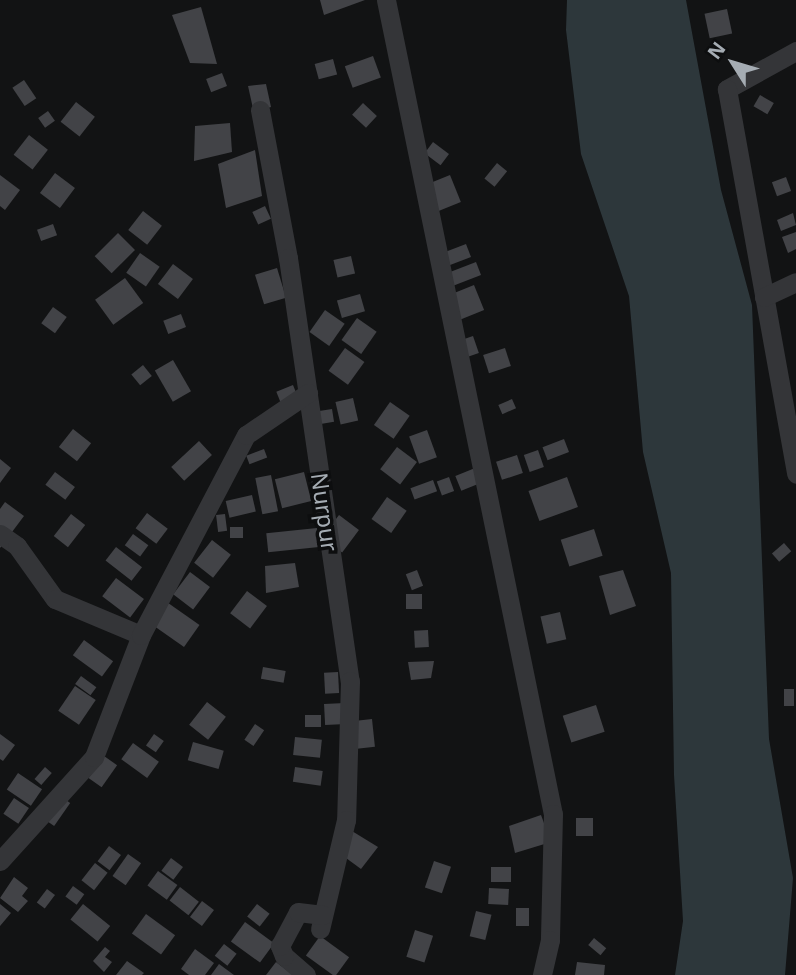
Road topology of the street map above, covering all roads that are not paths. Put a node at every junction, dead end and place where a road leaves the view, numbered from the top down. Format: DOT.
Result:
graph roads {
  1 [pos="386,0"];
  2 [pos="796,51"];
  3 [pos="260,110"];
  4 [pos="796,282"];
  5 [pos="764,298"];
  6 [pos="308,394"];
  7 [pos="796,474"];
  8 [pos="0,534"];
  9 [pos="141,635"];
  10 [pos="0,861"];
  11 [pos="306,975"];
  12 [pos="542,975"];
  1 -- 12 [label="street"];
  2 -- 5 [label="street"];
  3 -- 6 [label="street, Nurpur"];
  4 -- 5 [label="street"];
  5 -- 7 [label="street"];
  6 -- 9 [label="street"];
  6 -- 11 [label="street, Nurpur"];
  8 -- 9 [label="street"];
  9 -- 10 [label="street"];
}
